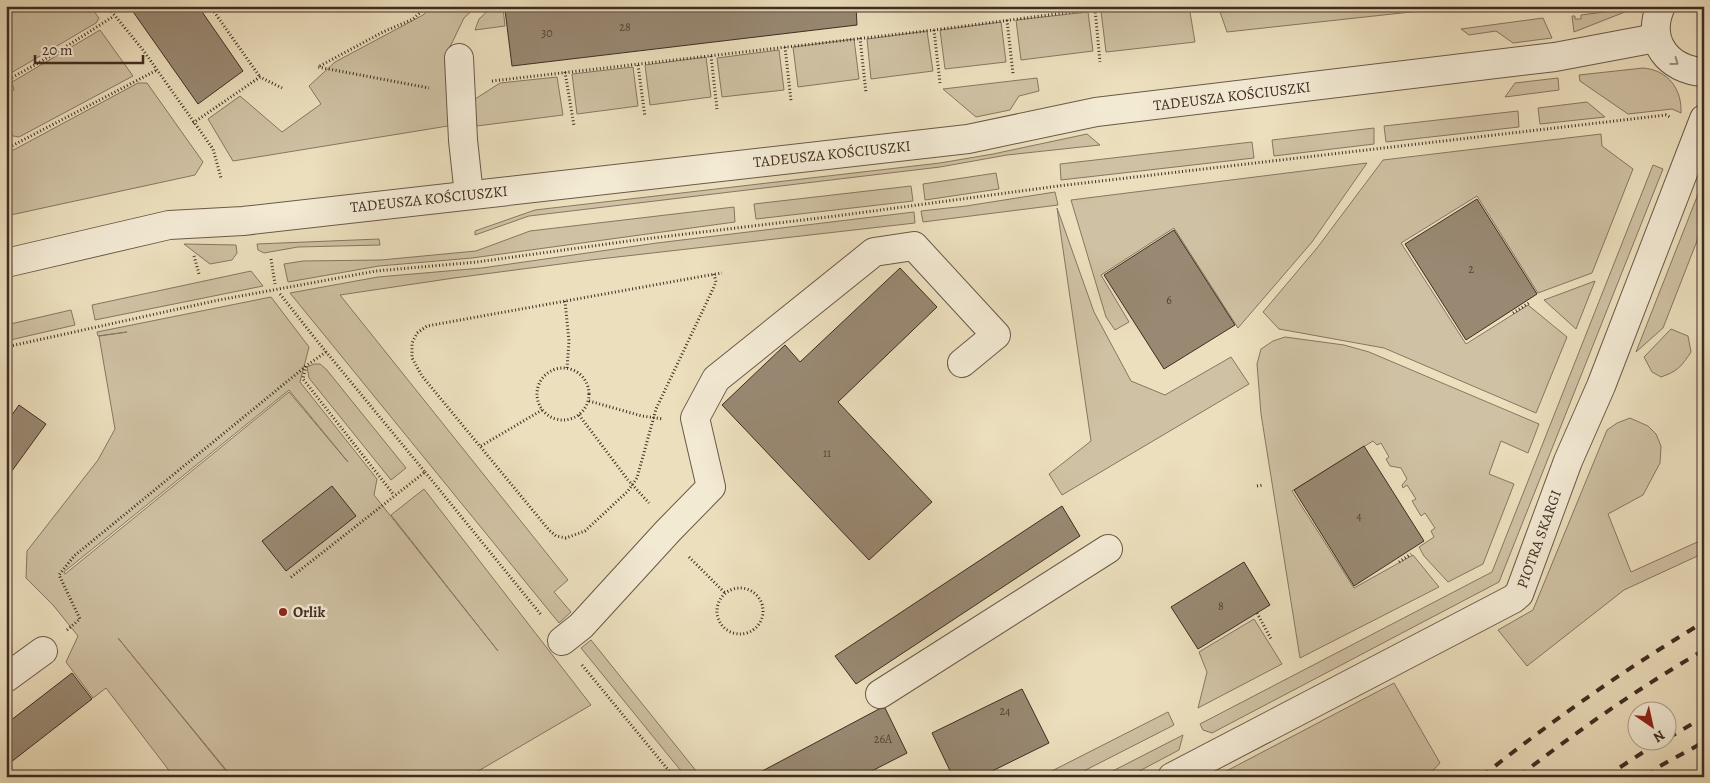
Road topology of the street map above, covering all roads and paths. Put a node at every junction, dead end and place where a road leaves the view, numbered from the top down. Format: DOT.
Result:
graph roads {
  1 [pos="107,6"];
  2 [pos="210,6"];
  3 [pos="427,6"];
  4 [pos="1117,6"];
  5 [pos="1661,6"];
  6 [pos="1095,8"];
  7 [pos="114,16"];
  8 [pos="1007,20"];
  9 [pos="934,30"];
  10 [pos="860,38"];
  11 [pos="1656,38"];
  12 [pos="786,47"];
  13 [pos="710,56"];
  14 [pos="459,58"];
  15 [pos="1100,62"];
  16 [pos="638,64"];
  17 [pos="157,70"];
  18 [pos="565,72"];
  19 [pos="1704,72"];
  20 [pos="1013,74"];
  21 [pos="260,77"];
  22 [pos="6,81"];
  23 [pos="940,83"];
  24 [pos="282,88"];
  25 [pos="460,89"];
  26 [pos="866,93"];
  27 [pos="791,101"];
  28 [pos="717,109"];
  29 [pos="645,117"];
  30 [pos="1673,118"];
  31 [pos="1704,118"];
  32 [pos="193,122"];
  33 [pos="574,126"];
  34 [pos="6,140"];
  35 [pos="11,146"];
  36 [pos="6,149"];
  37 [pos="221,178"];
  38 [pos="469,195"];
  39 [pos="271,259"];
  40 [pos="6,263"];
  41 [pos="722,273"];
  42 [pos="714,274"];
  43 [pos="275,284"];
  44 [pos="280,294"];
  45 [pos="565,301"];
  46 [pos="1530,303"];
  47 [pos="1513,314"];
  48 [pos="6,348"];
  49 [pos="326,352"];
  50 [pos="962,363"];
  51 [pos="306,366"];
  52 [pos="567,368"];
  53 [pos="589,401"];
  54 [pos="542,410"];
  55 [pos="579,415"];
  56 [pos="653,417"];
  57 [pos="667,421"];
  58 [pos="481,446"];
  59 [pos="632,485"];
  60 [pos="1263,485"];
  61 [pos="1257,486"];
  62 [pos="394,496"];
  63 [pos="650,504"];
  64 [pos="1108,549"];
  65 [pos="686,554"];
  66 [pos="1411,554"];
  67 [pos="1399,562"];
  68 [pos="290,578"];
  69 [pos="724,593"];
  70 [pos="1257,613"];
  71 [pos="1271,639"];
  72 [pos="562,640"];
  73 [pos="43,651"];
  74 [pos="6,678"];
  75 [pos="880,694"];
  76 [pos="1172,777"];
  1 -- 7 [label="path"];
  2 -- 21 [label="path"];
  3 -- 25 [label="path"];
  4 -- 6 [label="path"];
  5 -- 11 [label="street"];
  6 -- 8 [label="path"];
  6 -- 15 [label="path"];
  7 -- 17 [label="path"];
  7 -- 22 [label="path"];
  8 -- 9 [label="path"];
  8 -- 20 [label="path"];
  9 -- 10 [label="path"];
  9 -- 23 [label="path"];
  10 -- 12 [label="path"];
  10 -- 26 [label="path"];
  11 -- 19 [label="street, one-way"];
  11 -- 38 [label="street, TADEUSZA KOŚCIUSZKI"];
  12 -- 13 [label="path"];
  12 -- 27 [label="path"];
  13 -- 16 [label="path"];
  13 -- 28 [label="path"];
  14 -- 25 [label="street"];
  16 -- 18 [label="path"];
  16 -- 29 [label="path"];
  17 -- 32 [label="path"];
  17 -- 35 [label="path"];
  18 -- 25 [label="path"];
  18 -- 33 [label="path"];
  21 -- 24 [label="path"];
  21 -- 32 [label="path"];
  25 -- 38 [label="street"];
  30 -- 48 [label="path"];
  31 -- 76 [label="street, PIOTRA SKARGI"];
  32 -- 37 [label="path"];
  34 -- 35 [label="path"];
  35 -- 36 [label="path"];
  38 -- 40 [label="street, TADEUSZA KOŚCIUSZKI"];
  39 -- 43 [label="path"];
  41 -- 42 [label="path"];
  42 -- 45 [label="path"];
  42 -- 56 [label="path"];
  44 -- 49 [label="path"];
  45 -- 52 [label="path"];
  45 -- 58 [label="path"];
  46 -- 47 [label="path"];
  49 -- 51 [label="path"];
  49 -- 62 [label="path"];
  50 -- 72 [label="street"];
  51 -- 62 [label="path"];
  51 -- 73 [label="path"];
  52 -- 53 [label="path"];
  52 -- 54 [label="path"];
  53 -- 55 [label="path"];
  53 -- 56 [label="path"];
  54 -- 55 [label="path"];
  54 -- 58 [label="path"];
  55 -- 59 [label="path"];
  56 -- 57 [label="path"];
  56 -- 59 [label="path"];
  58 -- 59 [label="path"];
  59 -- 63 [label="path"];
  60 -- 61 [label="path"];
  62 -- 68 [label="path"];
  64 -- 75 [label="street"];
  65 -- 69 [label="path"];
  66 -- 67 [label="path"];
  69 -- 69 [label="path"];
  70 -- 71 [label="path"];
  73 -- 74 [label="street"];
}
